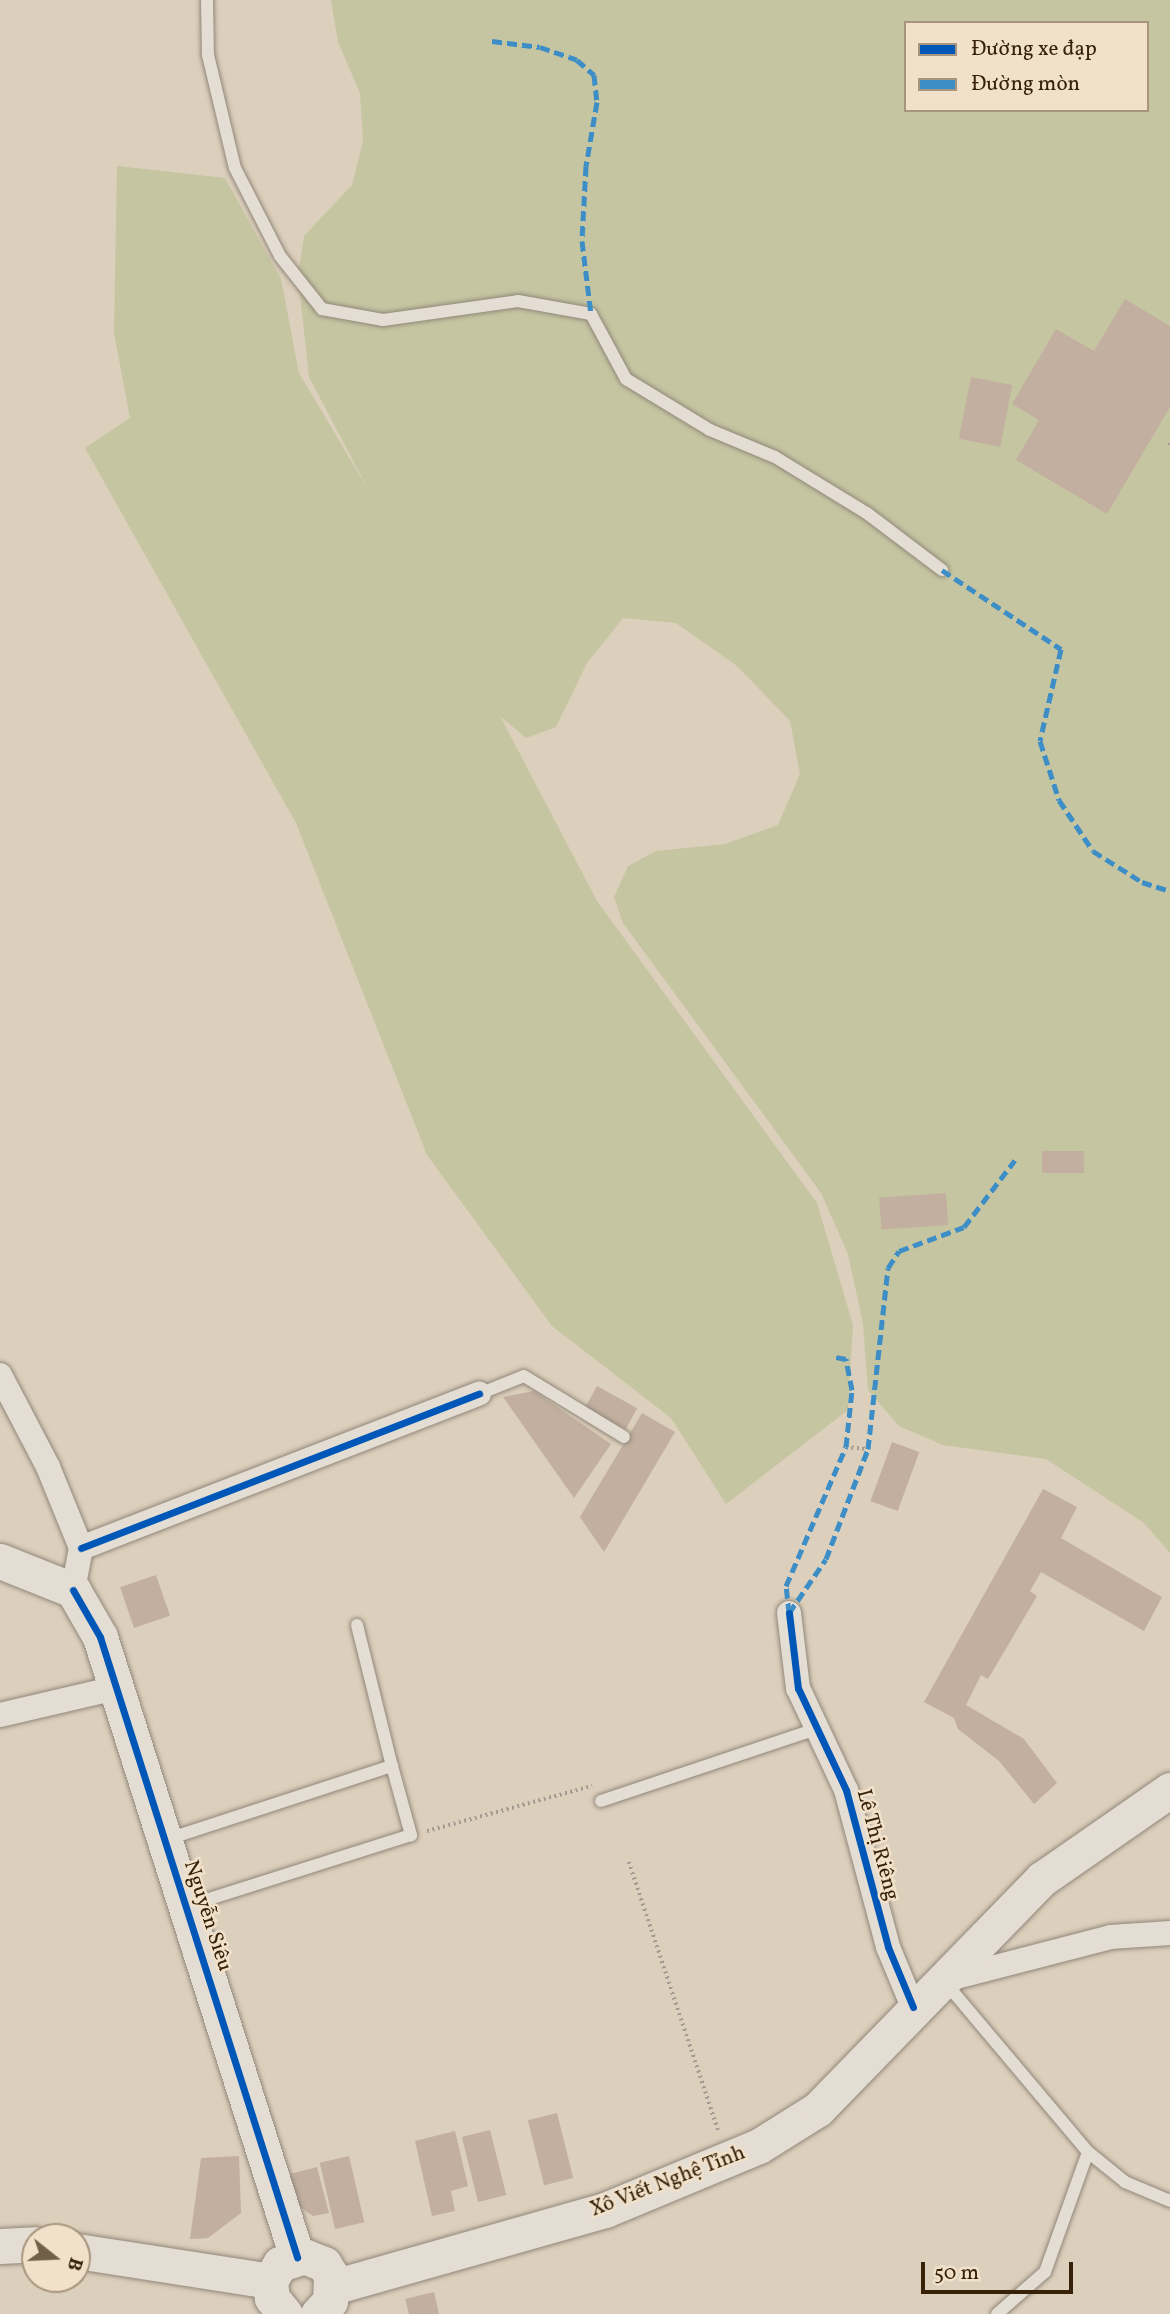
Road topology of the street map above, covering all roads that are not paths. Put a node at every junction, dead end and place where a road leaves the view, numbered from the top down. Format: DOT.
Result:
graph roads {
  1 [pos="207,0"];
  2 [pos="942,570"];
  3 [pos="0,1375"];
  4 [pos="478,1394"];
  5 [pos="624,1437"];
  6 [pos="81,1548"];
  7 [pos="0,1561"];
  8 [pos="73,1590"];
  9 [pos="789,1613"];
  10 [pos="357,1625"];
  11 [pos="116,1688"];
  12 [pos="0,1715"];
  13 [pos="813,1730"];
  14 [pos="392,1766"];
  15 [pos="1170,1790"];
  16 [pos="601,1801"];
  17 [pos="164,1840"];
  18 [pos="186,1906"];
  19 [pos="1170,1933"];
  20 [pos="944,1980"];
  21 [pos="913,2007"];
  22 [pos="1088,2152"];
  23 [pos="1170,2201"];
  24 [pos="21,2245"];
  25 [pos="0,2246"];
  26 [pos="91,2252"];
  27 [pos="297,2257"];
  28 [pos="270,2281"];
  29 [pos="326,2300"];
  30 [pos="285,2314"];
  31 [pos="997,2314"];
  1 -- 2 [label="lane"];
  3 -- 6 [label="street"];
  4 -- 5 [label="lane"];
  4 -- 6 [label="street"];
  6 -- 8 [label="street"];
  7 -- 8 [label="main road"];
  8 -- 11 [label="main road, Nguyễn Siêu"];
  9 -- 13 [label="street, Lê Thị Riêng"];
  10 -- 14 [label="lane"];
  11 -- 12 [label="street"];
  11 -- 17 [label="main road, Nguyễn Siêu"];
  13 -- 16 [label="lane"];
  13 -- 21 [label="street, Lê Thị Riêng"];
  14 -- 17 [label="lane"];
  14 -- 18 [label="lane"];
  15 -- 20 [label="main road, Xô Viết Nghệ Tỉnh"];
  17 -- 18 [label="main road, Nguyễn Siêu"];
  18 -- 27 [label="main road, Nguyễn Siêu"];
  19 -- 20 [label="street"];
  20 -- 21 [label="main road, Xô Viết Nghệ Tỉnh"];
  20 -- 22 [label="lane"];
  21 -- 29 [label="main road, Xô Viết Nghệ Tỉnh"];
  22 -- 23 [label="lane"];
  22 -- 31 [label="lane"];
  24 -- 25 [label="main road"];
  26 -- 28 [label="main road"];
  27 -- 28 [label="main road"];
  27 -- 29 [label="main road"];
  28 -- 30 [label="main road"];
}
